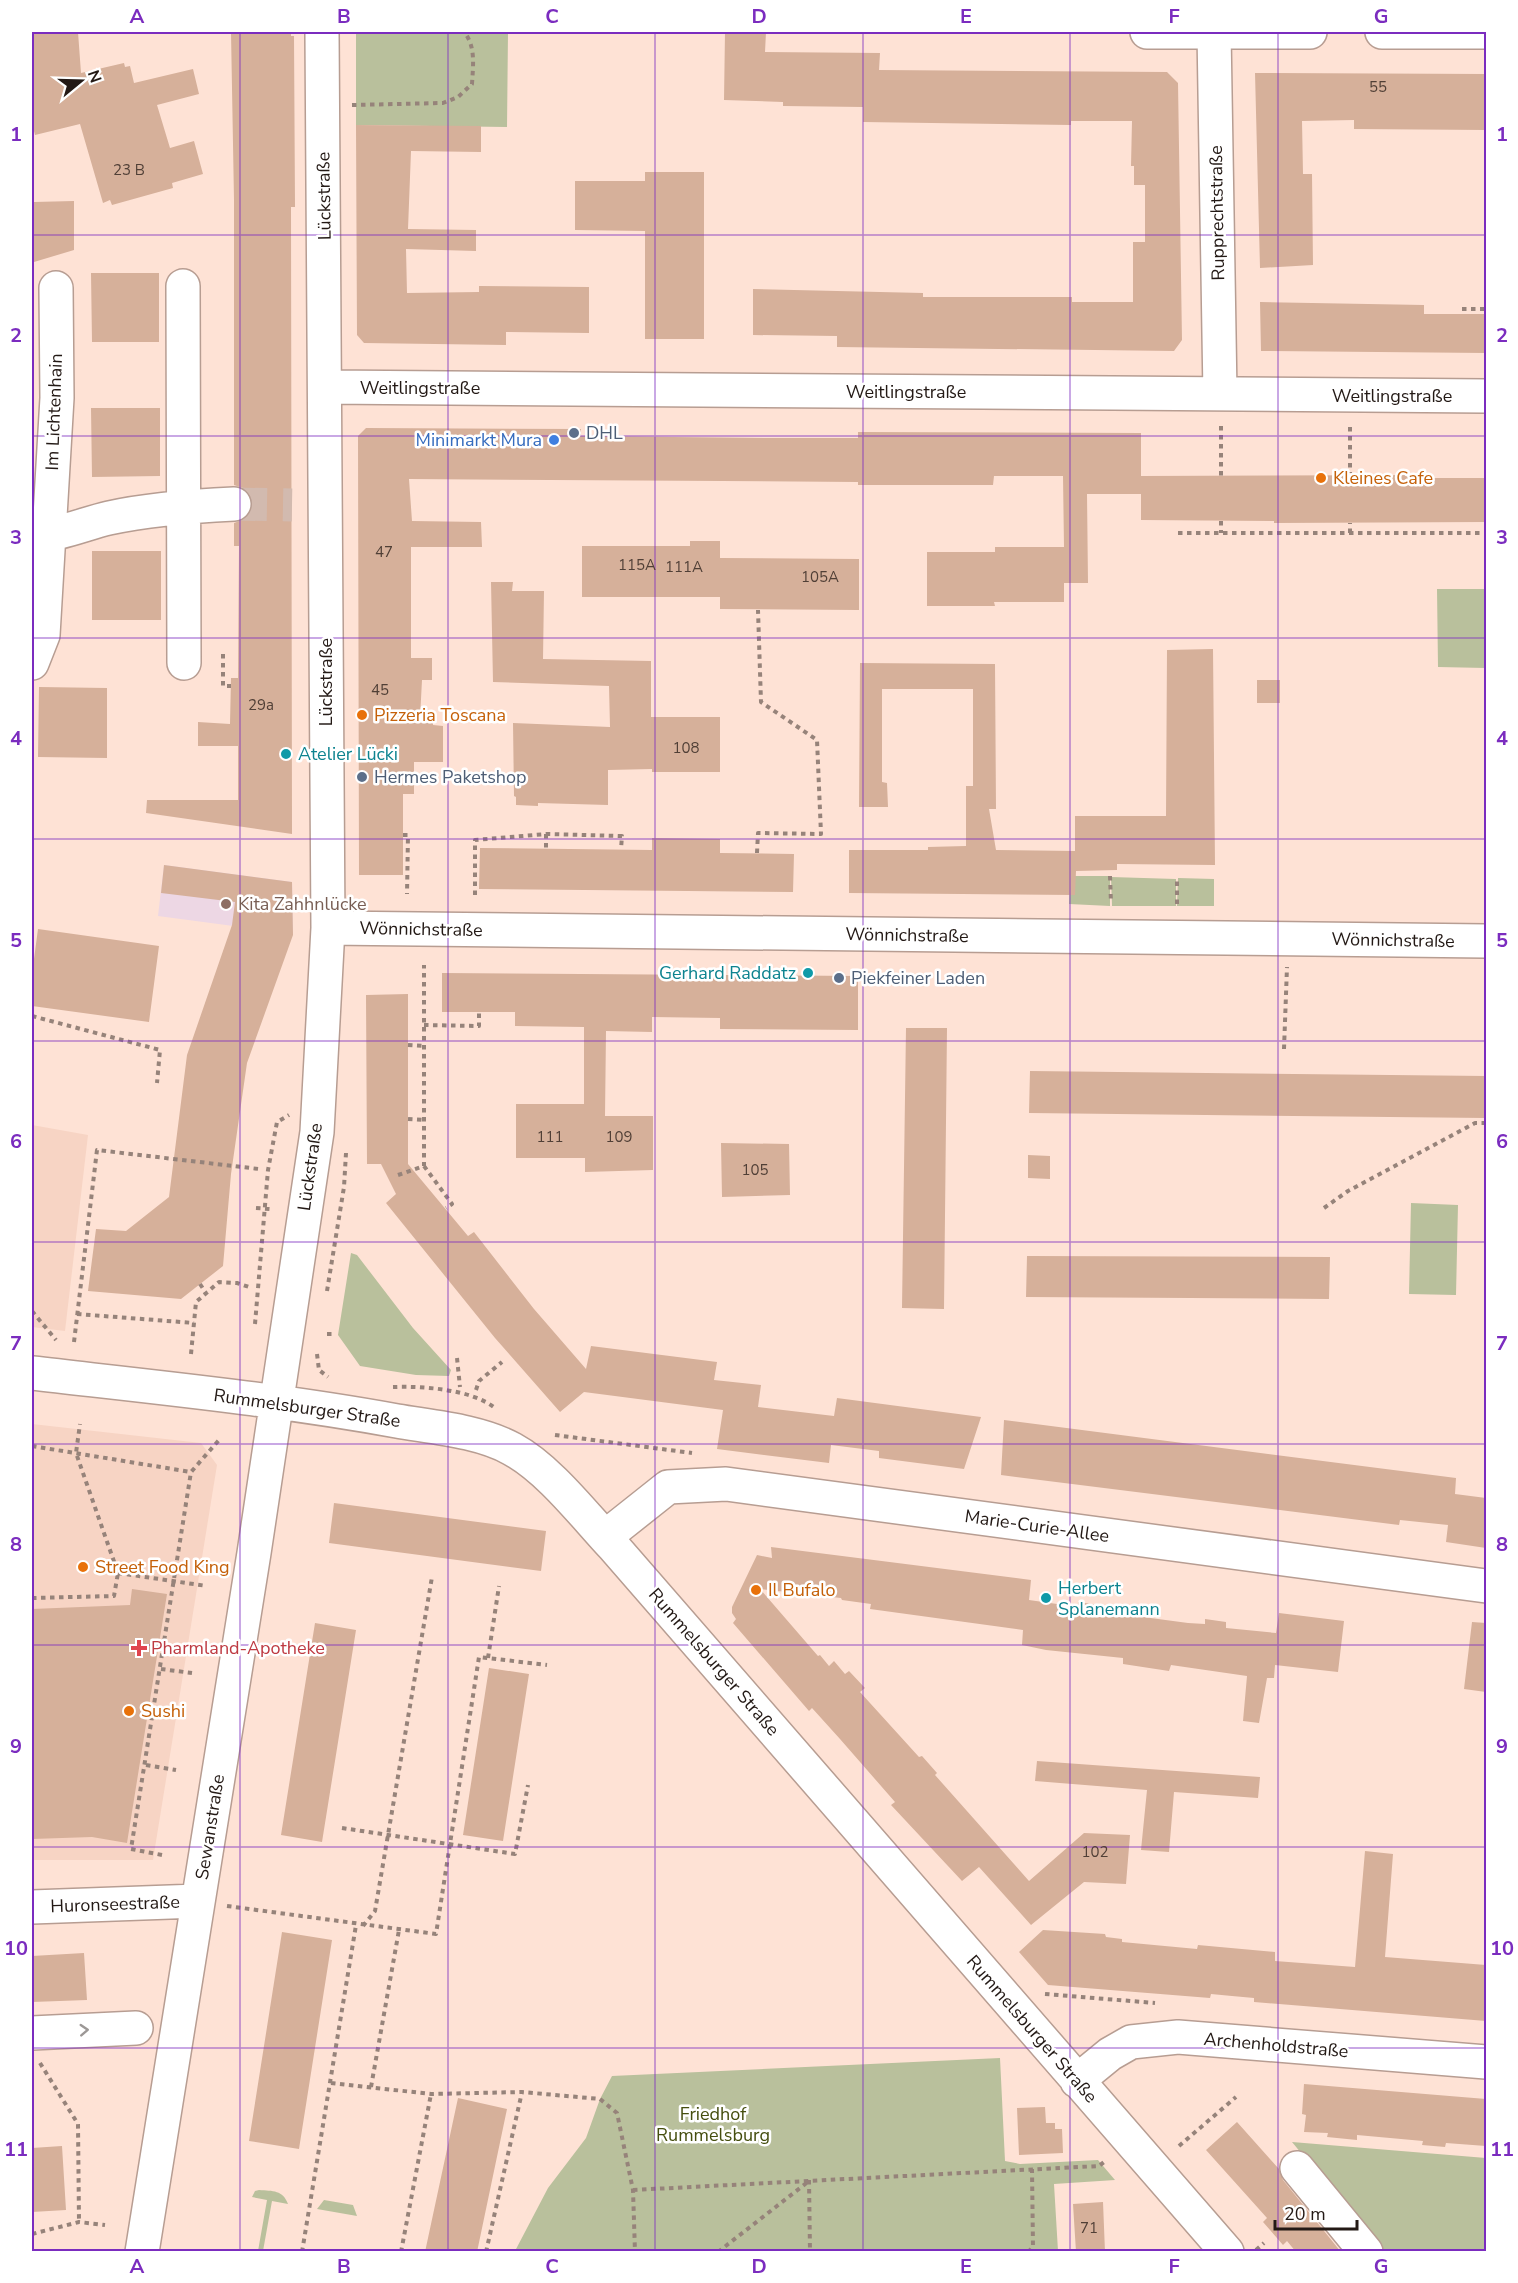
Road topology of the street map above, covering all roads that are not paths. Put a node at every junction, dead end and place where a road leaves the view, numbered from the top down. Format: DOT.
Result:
graph roads {
  1 [pos="322,32"];
  2 [pos="1147,32"];
  3 [pos="1214,32"];
  4 [pos="1310,32"];
  5 [pos="1382,32"];
  6 [pos="1486,32"];
  7 [pos="183,286"];
  8 [pos="56,288"];
  9 [pos="325,387"];
  10 [pos="1220,394"];
  11 [pos="1486,396"];
  12 [pos="234,504"];
  13 [pos="183,506"];
  14 [pos="40,535"];
  15 [pos="32,663"];
  16 [pos="184,663"];
  17 [pos="328,928"];
  18 [pos="1486,941"];
  19 [pos="32,1373"];
  20 [pos="275,1402"];
  21 [pos="604,1537"];
  22 [pos="1486,1586"];
  23 [pos="198,1901"];
  24 [pos="32,1907"];
  25 [pos="136,2028"];
  26 [pos="34,2046"];
  27 [pos="1486,2062"];
  28 [pos="1077,2081"];
  29 [pos="1297,2168"];
  30 [pos="142,2252"];
  31 [pos="1227,2252"];
  32 [pos="1366,2252"];
  1 -- 9 [label="street, Lückstraße"];
  2 -- 3 [label="street"];
  3 -- 4 [label="street"];
  3 -- 10 [label="street, Rupprechtstraße"];
  5 -- 6 [label="street"];
  7 -- 13 [label="street"];
  8 -- 14 [label="street, Im Lichtenhain"];
  9 -- 10 [label="street, Weitlingstraße"];
  9 -- 17 [label="street, Lückstraße"];
  10 -- 11 [label="street, Weitlingstraße"];
  12 -- 13 [label="street"];
  13 -- 14 [label="street"];
  13 -- 16 [label="street"];
  14 -- 15 [label="street, Im Lichtenhain"];
  17 -- 18 [label="street, Wönnichstraße"];
  17 -- 20 [label="street, Lückstraße"];
  19 -- 20 [label="street, Rummelsburger Straße"];
  20 -- 21 [label="street, Rummelsburger Straße"];
  20 -- 23 [label="street, Sewanstraße"];
  21 -- 22 [label="street, Marie-Curie-Allee"];
  21 -- 28 [label="street, Rummelsburger Straße"];
  23 -- 24 [label="street, Huronseestraße"];
  23 -- 30 [label="street, Sewanstraße"];
  26 -- 25 [label="street, one-way"];
  27 -- 28 [label="street, Archenholdstraße"];
  28 -- 31 [label="street, Rummelsburger Straße"];
  29 -- 32 [label="street"];
}
